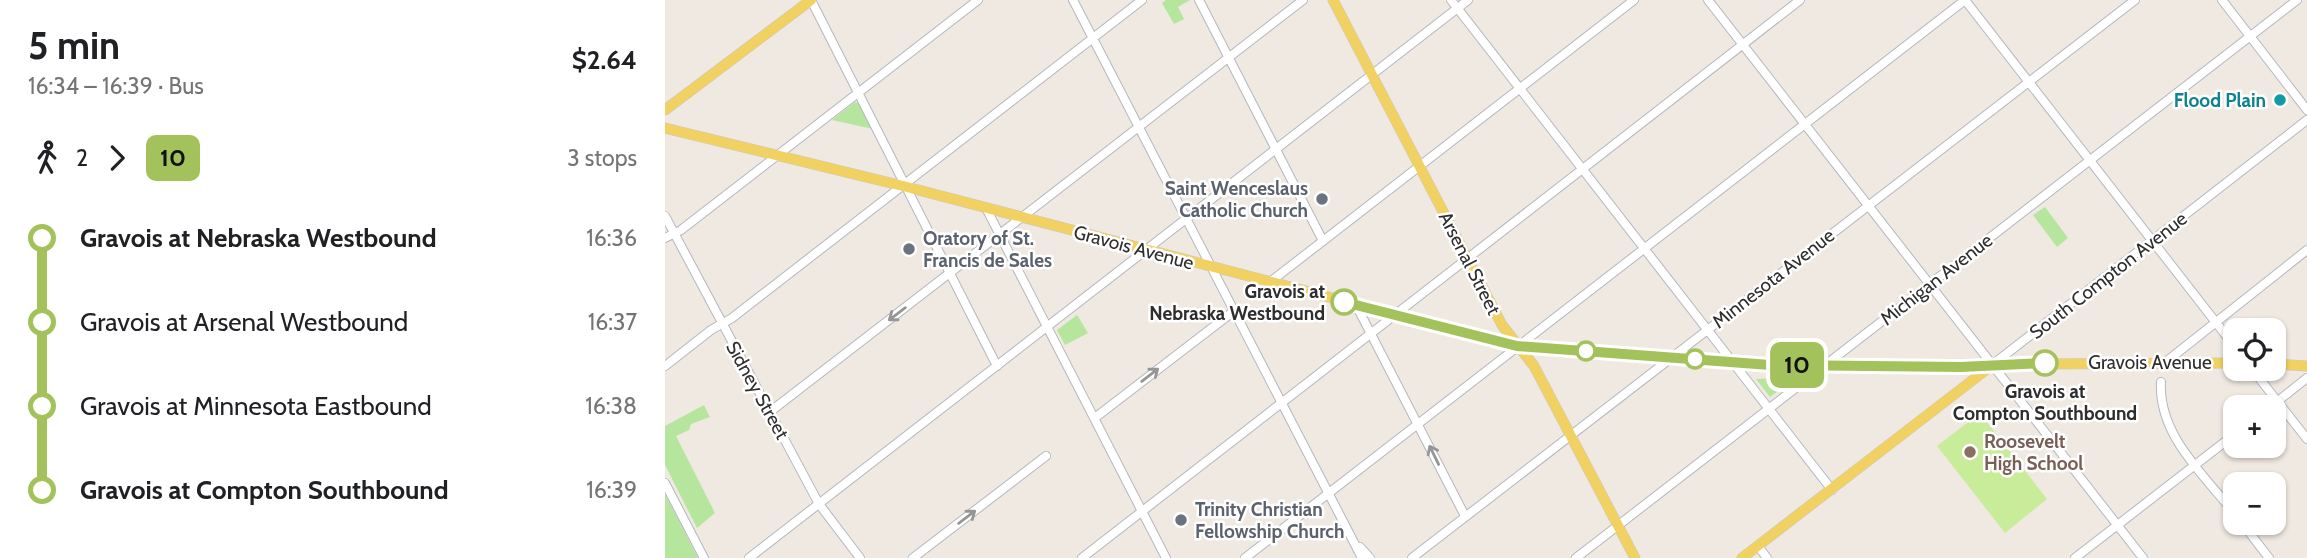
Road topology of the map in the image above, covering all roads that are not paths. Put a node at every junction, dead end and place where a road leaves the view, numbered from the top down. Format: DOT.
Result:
graph roads {
  1 [pos="811,0"];
  2 [pos="978,0"];
  3 [pos="1073,0"];
  4 [pos="1142,0"];
  5 [pos="1199,0"];
  6 [pos="1303,0"];
  7 [pos="1333,0"];
  8 [pos="1451,0"];
  9 [pos="1468,0"];
  10 [pos="1634,0"];
  11 [pos="1708,0"];
  12 [pos="1800,0"];
  13 [pos="1965,0"];
  14 [pos="2135,0"];
  15 [pos="2221,0"];
  16 [pos="2297,0"];
  17 [pos="1457,8"];
  18 [pos="2250,36"];
  19 [pos="1092,38"];
  20 [pos="1742,44"];
  21 [pos="1229,57"];
  22 [pos="1372,75"];
  23 [pos="2028,81"];
  24 [pos="1520,88"];
  25 [pos="859,92"];
  26 [pos="665,110"];
  27 [pos="2307,110"];
  28 [pos="2307,120"];
  29 [pos="1805,124"];
  30 [pos="1138,127"];
  31 [pos="665,128"];
  32 [pos="1276,148"];
  33 [pos="776,155"];
  34 [pos="2090,160"];
  35 [pos="1420,166"];
  36 [pos="1582,169"];
  37 [pos="904,186"];
  38 [pos="1868,205"];
  39 [pos="986,208"];
  40 [pos="665,216"];
  41 [pos="1022,217"];
  42 [pos="1186,220"];
  43 [pos="999,235"];
  44 [pos="669,236"];
  45 [pos="2153,240"];
  46 [pos="1323,241"];
  47 [pos="1646,247"];
  48 [pos="1147,250"];
  49 [pos="2307,250"];
  50 [pos="1468,258"];
  51 [pos="1210,267"];
  52 [pos="951,272"];
  53 [pos="1270,282"];
  54 [pos="1930,284"];
  55 [pos="1356,305"];
  56 [pos="1234,311"];
  57 [pos="1393,315"];
  58 [pos="2215,321"];
  59 [pos="721,324"];
  60 [pos="1048,327"];
  61 [pos="1707,328"];
  62 [pos="2223,331"];
  63 [pos="1371,333"];
  64 [pos="1517,346"];
  65 [pos="1670,357"];
  66 [pos="2168,361"];
  67 [pos="1733,362"];
  68 [pos="2223,363"];
  69 [pos="1992,365"];
  70 [pos="2286,365"];
  71 [pos="665,366"];
  72 [pos="997,366"];
  73 [pos="1825,366"];
  74 [pos="2307,366"];
  75 [pos="2307,378"];
  76 [pos="2261,381"];
  77 [pos="2161,382"];
  78 [pos="2272,395"];
  79 [pos="2285,395"];
  80 [pos="1281,402"];
  81 [pos="1769,408"];
  82 [pos="771,411"];
  83 [pos="2286,412"];
  84 [pos="1096,417"];
  85 [pos="1418,424"];
  86 [pos="1569,435"];
  87 [pos="2307,439"];
  88 [pos="2223,443"];
  89 [pos="1046,456"];
  90 [pos="2196,464"];
  91 [pos="665,483"];
  92 [pos="1832,490"];
  93 [pos="1329,493"];
  94 [pos="2223,499"];
  95 [pos="819,504"];
  96 [pos="1142,511"];
  97 [pos="1465,516"];
  98 [pos="2117,525"];
  99 [pos="1617,526"];
  100 [pos="2251,535"];
  101 [pos="1355,543"];
  102 [pos="1758,546"];
  103 [pos="1747,557"];
  104 [pos="704,558"];
  105 [pos="749,558"];
  106 [pos="860,558"];
  107 [pos="912,558"];
  108 [pos="1082,558"];
  109 [pos="1166,558"];
  110 [pos="1245,558"];
  111 [pos="1362,558"];
  112 [pos="1370,558"];
  113 [pos="1412,558"];
  114 [pos="1576,558"];
  115 [pos="1635,558"];
  116 [pos="1767,558"];
  117 [pos="2075,558"];
  118 [pos="2143,558"];
  119 [pos="2269,558"];
  1 -- 25 [label="street"];
  1 -- 26 [label="main road"];
  2 -- 25 [label="street"];
  3 -- 19 [label="street"];
  4 -- 19 [label="street"];
  5 -- 21 [label="street"];
  6 -- 21 [label="street"];
  7 -- 22 [label="main road, Arsenal Street"];
  8 -- 17 [label="street"];
  9 -- 17 [label="street"];
  10 -- 24 [label="street"];
  11 -- 20 [label="street"];
  12 -- 20 [label="street"];
  13 -- 23 [label="street"];
  13 -- 29 [label="street"];
  14 -- 23 [label="street, Minnesota Avenue"];
  15 -- 18 [label="street"];
  16 -- 18 [label="street, Michigan Avenue"];
  17 -- 22 [label="street"];
  17 -- 24 [label="street"];
  18 -- 27 [label="street"];
  18 -- 34 [label="street, Michigan Avenue"];
  19 -- 30 [label="street"];
  19 -- 37 [label="street"];
  20 -- 29 [label="street"];
  20 -- 36 [label="street"];
  21 -- 30 [label="street"];
  21 -- 32 [label="street"];
  22 -- 32 [label="street"];
  22 -- 35 [label="main road, Arsenal Street"];
  23 -- 34 [label="street"];
  23 -- 38 [label="street, Minnesota Avenue"];
  24 -- 35 [label="street"];
  24 -- 36 [label="street"];
  25 -- 33 [label="street"];
  25 -- 37 [label="street"];
  28 -- 45 [label="street, South Compton Avenue"];
  29 -- 38 [label="street"];
  29 -- 47 [label="street"];
  30 -- 41 [label="street"];
  30 -- 42 [label="street"];
  31 -- 33 [label="main road, Gravois Avenue"];
  32 -- 42 [label="street"];
  32 -- 46 [label="street"];
  33 -- 37 [label="main road, Gravois Avenue"];
  33 -- 44 [label="street"];
  34 -- 45 [label="street"];
  34 -- 54 [label="street, Michigan Avenue"];
  35 -- 46 [label="street"];
  35 -- 50 [label="main road, Arsenal Street"];
  36 -- 47 [label="street"];
  36 -- 50 [label="street"];
  37 -- 39 [label="main road, Gravois Avenue"];
  37 -- 52 [label="street"];
  37 -- 59 [label="street"];
  38 -- 54 [label="street"];
  38 -- 61 [label="street, Minnesota Avenue"];
  39 -- 41 [label="main road, Gravois Avenue"];
  39 -- 43 [label="street"];
  40 -- 44 [label="street, Sidney Street"];
  41 -- 43 [label="street"];
  41 -- 48 [label="main road, Gravois Avenue"];
  42 -- 48 [label="street"];
  42 -- 51 [label="street"];
  43 -- 52 [label="street"];
  43 -- 60 [label="street"];
  44 -- 59 [label="street, Sidney Street"];
  45 -- 58 [label="street"];
  45 -- 69 [label="street, South Compton Avenue"];
  46 -- 53 [label="street"];
  47 -- 61 [label="street"];
  47 -- 64 [label="street"];
  48 -- 51 [label="main road, Gravois Avenue"];
  48 -- 60 [label="street"];
  49 -- 58 [label="street"];
  50 -- 57 [label="street"];
  50 -- 64 [label="main road, Arsenal Street"];
  51 -- 53 [label="main road, Gravois Avenue"];
  51 -- 56 [label="street"];
  52 -- 72 [label="street"];
  52 -- 82 [label="street, one-way"];
  53 -- 55 [label="main road, Gravois Avenue"];
  54 -- 69 [label="street"];
  54 -- 73 [label="street, Michigan Avenue"];
  55 -- 57 [label="main road, Gravois Avenue"];
  55 -- 63 [label="street"];
  56 -- 80 [label="street"];
  84 -- 56 [label="street, one-way"];
  57 -- 63 [label="street"];
  57 -- 64 [label="main road, Gravois Avenue"];
  58 -- 62 [label="street"];
  58 -- 66 [label="street"];
  59 -- 71 [label="street"];
  59 -- 82 [label="street, Sidney Street"];
  60 -- 72 [label="street"];
  60 -- 84 [label="street"];
  61 -- 65 [label="street, Minnesota Avenue"];
  61 -- 67 [label="street"];
  63 -- 80 [label="street"];
  63 -- 85 [label="street"];
  64 -- 65 [label="main road, Gravois Avenue"];
  64 -- 85 [label="street"];
  64 -- 86 [label="main road, Arsenal Street"];
  65 -- 67 [label="main road, Gravois Avenue"];
  65 -- 86 [label="street, Minnesota Avenue"];
  66 -- 68 [label="main road, Gravois Avenue"];
  66 -- 69 [label="main road, Gravois Avenue"];
  67 -- 73 [label="main road, Gravois Avenue"];
  67 -- 81 [label="street"];
  69 -- 73 [label="main road, Gravois Avenue"];
  69 -- 92 [label="main road, South Compton Avenue"];
  69 -- 98 [label="street"];
  70 -- 74 [label="main road"];
  72 -- 95 [label="street"];
  73 -- 81 [label="street, Michigan Avenue"];
  75 -- 79 [label="street"];
  76 -- 78 [label="street"];
  77 -- 90 [label="street"];
  80 -- 93 [label="street"];
  80 -- 96 [label="street"];
  81 -- 92 [label="street"];
  81 -- 99 [label="street, Michigan Avenue"];
  82 -- 95 [label="street, Sidney Street"];
  83 -- 87 [label="street"];
  84 -- 96 [label="street"];
  85 -- 93 [label="street"];
  97 -- 85 [label="street, one-way"];
  86 -- 97 [label="street, Minnesota Avenue"];
  86 -- 99 [label="main road, Arsenal Street"];
  88 -- 90 [label="street"];
  107 -- 89 [label="street, one-way"];
  90 -- 94 [label="street"];
  90 -- 98 [label="street"];
  91 -- 104 [label="street"];
  92 -- 102 [label="main road, South Compton Avenue"];
  93 -- 101 [label="street"];
  93 -- 110 [label="street"];
  95 -- 105 [label="street"];
  95 -- 106 [label="street, Sidney Street"];
  96 -- 108 [label="street"];
  96 -- 109 [label="street"];
  97 -- 113 [label="street, Minnesota Avenue"];
  98 -- 117 [label="street"];
  98 -- 118 [label="street"];
  99 -- 114 [label="street, Michigan Avenue"];
  99 -- 115 [label="main road, Arsenal Street"];
  100 -- 119 [label="street"];
  101 -- 111 [label="street"];
  101 -- 112 [label="street"];
  102 -- 103 [label="main road, South Compton Avenue"];
  102 -- 116 [label="street"];
}
